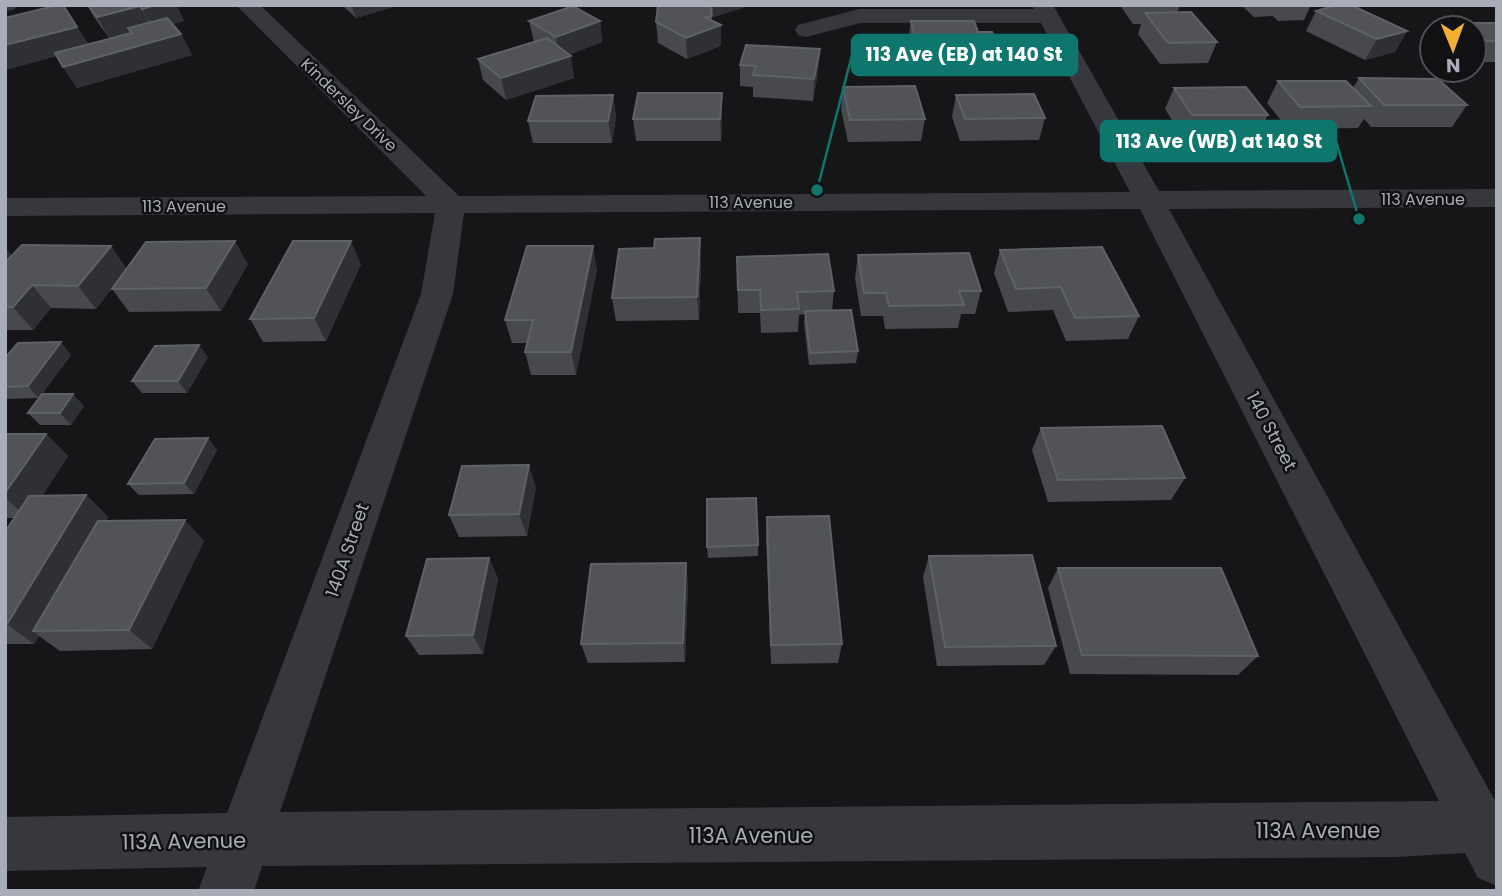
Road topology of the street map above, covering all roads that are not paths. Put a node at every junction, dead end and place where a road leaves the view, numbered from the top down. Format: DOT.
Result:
graph roads {
  1 [pos="247,5"];
  2 [pos="1044,11"];
  3 [pos="806,30"];
  4 [pos="1497,198"];
  5 [pos="1150,201"];
  6 [pos="451,204"];
  7 [pos="5,207"];
  8 [pos="1491,837"];
  9 [pos="244,840"];
  10 [pos="5,844"];
  11 [pos="226,891"];
  1 -- 6 [label="street, Kindersley Drive"];
  2 -- 3 [label="street"];
  2 -- 5 [label="street, 140 Street"];
  4 -- 5 [label="street, 113 Avenue"];
  5 -- 6 [label="street, 113 Avenue"];
  5 -- 8 [label="street, 140 Street"];
  6 -- 7 [label="street, 113 Avenue"];
  6 -- 9 [label="street, 140A Street"];
  8 -- 9 [label="street, 113A Avenue"];
  9 -- 10 [label="street, 113A Avenue"];
  9 -- 11 [label="street, 140A Street"];
}
